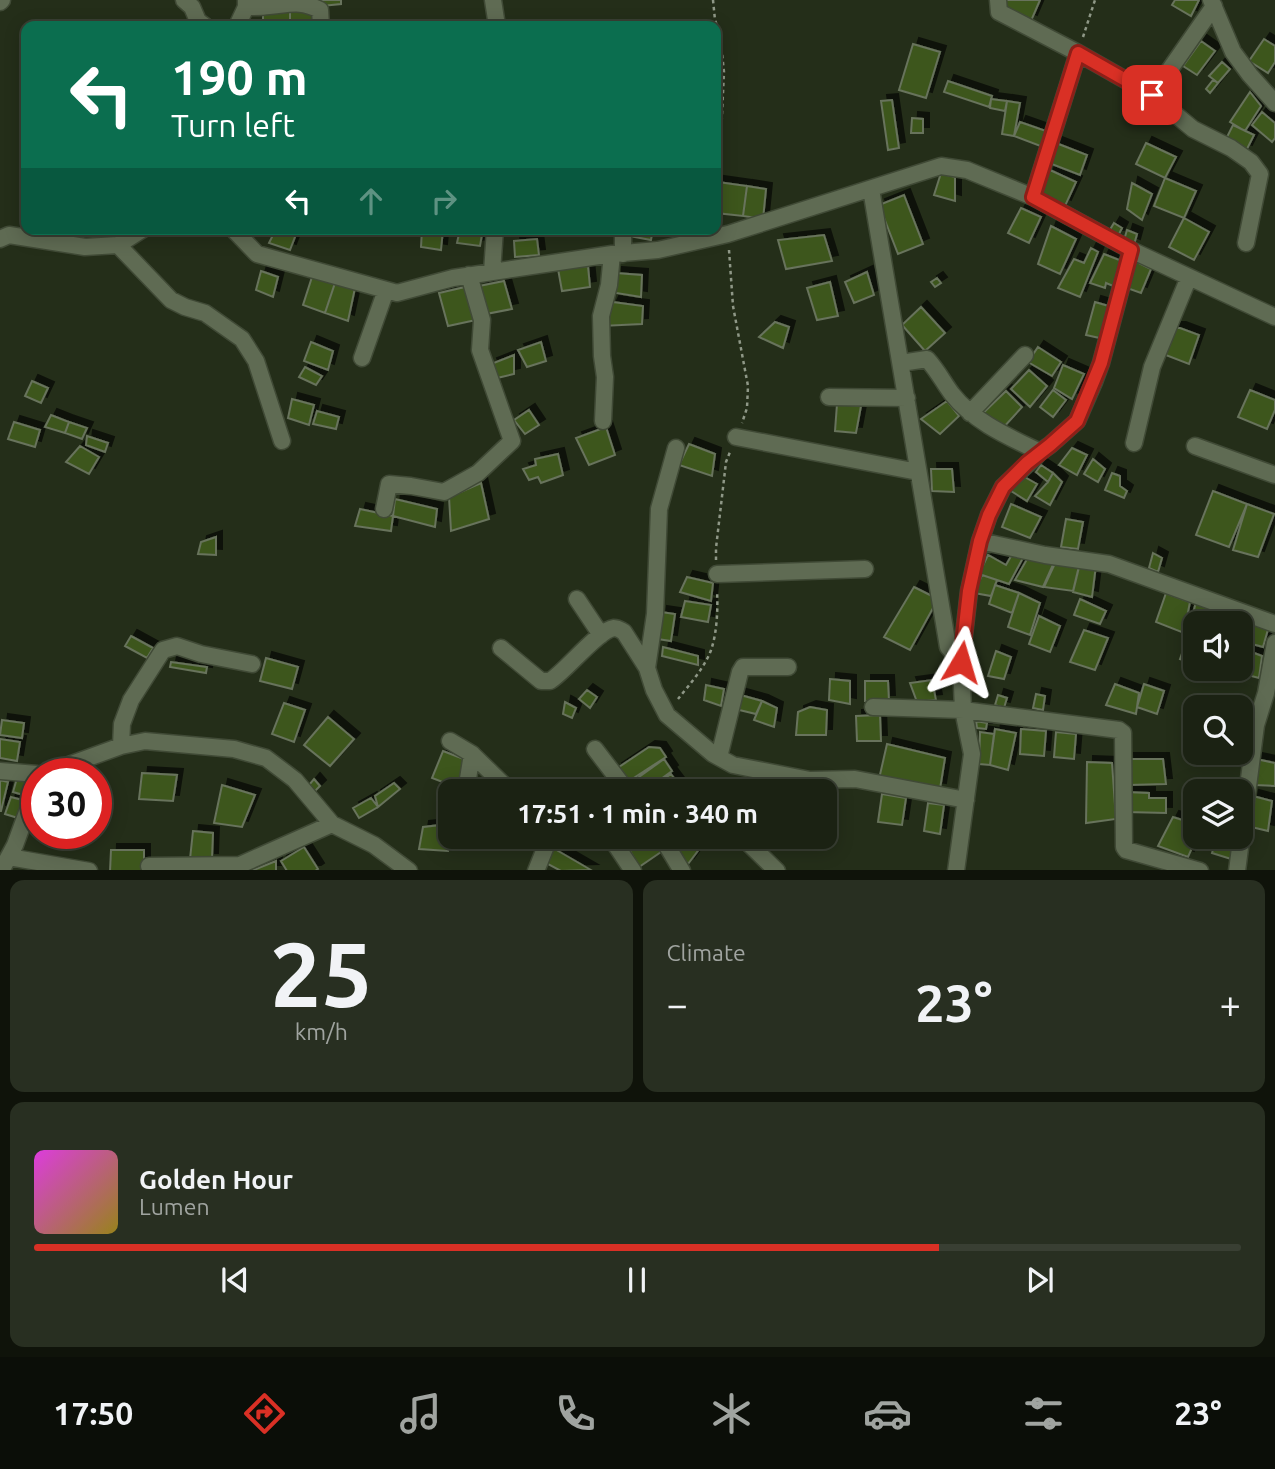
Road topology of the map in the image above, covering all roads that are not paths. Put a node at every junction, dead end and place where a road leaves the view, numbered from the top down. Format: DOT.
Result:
graph roads {
  1 [pos="184,0"];
  2 [pos="493,0"];
  3 [pos="998,0"];
  4 [pos="246,3"];
  5 [pos="1212,3"];
  6 [pos="198,21"];
  7 [pos="239,21"];
  8 [pos="321,21"];
  9 [pos="496,21"];
  10 [pos="1078,53"];
  11 [pos="1152,95"];
  12 [pos="1275,103"];
  13 [pos="871,189"];
  14 [pos="1033,197"];
  15 [pos="0,219"];
  16 [pos="134,235"];
  17 [pos="239,235"];
  18 [pos="495,235"];
  19 [pos="622,235"];
  20 [pos="5,237"];
  21 [pos="1246,243"];
  22 [pos="118,246"];
  23 [pos="1131,250"];
  24 [pos="618,254"];
  25 [pos="492,272"];
  26 [pos="469,275"];
  27 [pos="1189,277"];
  28 [pos="386,290"];
  29 [pos="1275,317"];
  30 [pos="1025,355"];
  31 [pos="362,358"];
  32 [pos="901,363"];
  33 [pos="829,397"];
  34 [pos="907,398"];
  35 [pos="970,413"];
  36 [pos="603,421"];
  37 [pos="736,437"];
  38 [pos="282,441"];
  39 [pos="1134,443"];
  40 [pos="1195,446"];
  41 [pos="676,448"];
  42 [pos="1040,452"];
  43 [pos="918,472"];
  44 [pos="1275,475"];
  45 [pos="384,509"];
  46 [pos="980,541"];
  47 [pos="865,569"];
  48 [pos="717,574"];
  49 [pos="577,599"];
  50 [pos="1275,624"];
  51 [pos="601,635"];
  52 [pos="1275,643"];
  53 [pos="501,648"];
  54 [pos="961,662"];
  55 [pos="252,664"];
  56 [pos="788,667"];
  57 [pos="647,668"];
  58 [pos="873,707"];
  59 [pos="963,710"];
  60 [pos="450,741"];
  61 [pos="121,746"];
  62 [pos="595,749"];
  63 [pos="472,754"];
  64 [pos="719,757"];
  65 [pos="88,758"];
  66 [pos="0,771"];
  67 [pos="21,773"];
  68 [pos="468,779"];
  69 [pos="498,779"];
  70 [pos="618,779"];
  71 [pos="967,800"];
  72 [pos="332,824"];
  73 [pos="21,829"];
  74 [pos="545,849"];
  75 [pos="619,849"];
  76 [pos="669,849"];
  77 [pos="755,849"];
  78 [pos="5,864"];
  79 [pos="149,866"];
  80 [pos="89,870"];
  81 [pos="409,870"];
  82 [pos="536,870"];
  83 [pos="634,870"];
  84 [pos="682,870"];
  85 [pos="777,870"];
  86 [pos="956,870"];
  87 [pos="1200,870"];
  88 [pos="1237,870"];
  1 -- 6 [label="street"];
  2 -- 9 [label="street"];
  3 -- 10 [label="street"];
  4 -- 7 [label="street"];
  4 -- 8 [label="street"];
  5 -- 11 [label="street"];
  5 -- 12 [label="street"];
  10 -- 11 [label="street"];
  10 -- 14 [label="street"];
  11 -- 21 [label="street"];
  13 -- 14 [label="street"];
  13 -- 24 [label="street"];
  13 -- 32 [label="street"];
  14 -- 23 [label="street"];
  15 -- 20 [label="street"];
  16 -- 22 [label="street"];
  17 -- 28 [label="street"];
  18 -- 25 [label="street"];
  19 -- 24 [label="street"];
  20 -- 22 [label="street"];
  22 -- 38 [label="street"];
  23 -- 27 [label="street"];
  23 -- 42 [label="street"];
  24 -- 25 [label="street"];
  24 -- 36 [label="street"];
  25 -- 26 [label="street"];
  26 -- 28 [label="street"];
  26 -- 45 [label="street"];
  27 -- 29 [label="street"];
  27 -- 39 [label="street"];
  28 -- 31 [label="street"];
  30 -- 35 [label="street"];
  32 -- 34 [label="street"];
  32 -- 35 [label="street"];
  33 -- 34 [label="street"];
  34 -- 43 [label="street"];
  35 -- 42 [label="street"];
  37 -- 43 [label="street"];
  40 -- 44 [label="street"];
  41 -- 57 [label="street"];
  42 -- 46 [label="street"];
  43 -- 54 [label="street"];
  46 -- 50 [label="street"];
  46 -- 54 [label="street"];
  47 -- 48 [label="street"];
  49 -- 51 [label="street"];
  51 -- 53 [label="street"];
  51 -- 57 [label="street"];
  52 -- 88 [label="street"];
  54 -- 59 [label="street"];
  55 -- 61 [label="street"];
  56 -- 64 [label="street"];
  57 -- 64 [label="street"];
  58 -- 59 [label="street"];
  59 -- 71 [label="street"];
  59 -- 87 [label="street"];
  60 -- 63 [label="street"];
  61 -- 65 [label="street"];
  61 -- 72 [label="street"];
  62 -- 70 [label="street"];
  63 -- 68 [label="street"];
  63 -- 69 [label="street"];
  64 -- 71 [label="street"];
  66 -- 67 [label="street"];
  71 -- 86 [label="street"];
  72 -- 79 [label="street"];
  72 -- 81 [label="street"];
  73 -- 78 [label="street"];
  74 -- 82 [label="street"];
  75 -- 83 [label="street"];
  76 -- 84 [label="street"];
  77 -- 85 [label="street"];
  78 -- 80 [label="street"];
}
